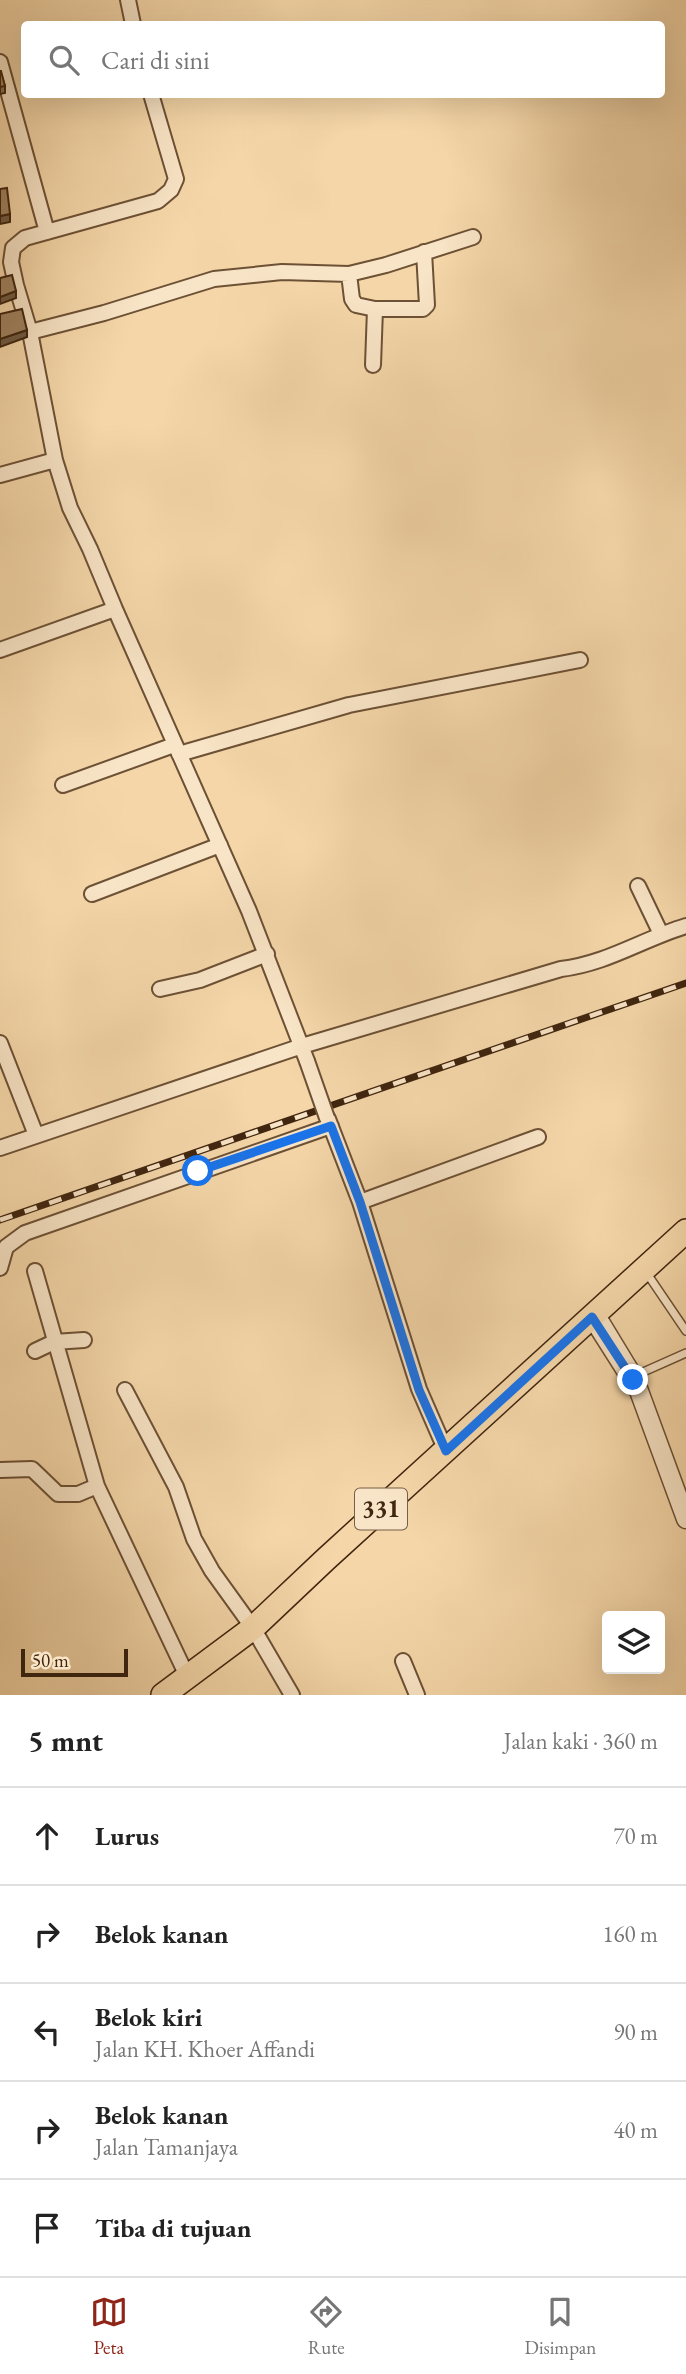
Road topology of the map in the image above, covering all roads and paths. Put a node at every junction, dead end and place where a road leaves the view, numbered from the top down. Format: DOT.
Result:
graph roads {
  1 [pos="128,0"];
  2 [pos="132,21"];
  3 [pos="0,62"];
  4 [pos="152,98"];
  5 [pos="47,232"];
  6 [pos="473,237"];
  7 [pos="424,253"];
  8 [pos="349,274"];
  9 [pos="7,280"];
  10 [pos="375,309"];
  11 [pos="30,332"];
  12 [pos="373,365"];
  13 [pos="55,460"];
  14 [pos="0,475"];
  15 [pos="115,609"];
  16 [pos="0,650"];
  17 [pos="580,660"];
  18 [pos="177,750"];
  19 [pos="63,785"];
  20 [pos="220,845"];
  21 [pos="638,886"];
  22 [pos="92,894"];
  23 [pos="686,926"];
  24 [pos="661,934"];
  25 [pos="267,954"];
  26 [pos="160,989"];
  27 [pos="0,1043"];
  28 [pos="302,1046"];
  29 [pos="329,1122"];
  30 [pos="36,1135"];
  31 [pos="538,1137"];
  32 [pos="0,1148"];
  33 [pos="360,1202"];
  34 [pos="686,1231"];
  35 [pos="0,1268"];
  36 [pos="644,1268"];
  37 [pos="35,1270"];
  38 [pos="596,1314"];
  39 [pos="686,1331"];
  40 [pos="84,1340"];
  41 [pos="54,1342"];
  42 [pos="35,1351"];
  43 [pos="686,1353"];
  44 [pos="125,1390"];
  45 [pos="446,1451"];
  46 [pos="0,1469"];
  47 [pos="97,1486"];
  48 [pos="686,1519"];
  49 [pos="253,1628"];
  50 [pos="403,1661"];
  51 [pos="188,1678"];
  52 [pos="163,1695"];
  53 [pos="292,1695"];
  54 [pos="417,1695"];
  1 -- 2 [label="street"];
  3 -- 5 [label="street"];
  4 -- 5 [label="street"];
  5 -- 9 [label="street"];
  6 -- 7 [label="street"];
  7 -- 8 [label="street"];
  7 -- 10 [label="street"];
  8 -- 10 [label="street"];
  8 -- 11 [label="street"];
  9 -- 11 [label="street"];
  10 -- 12 [label="street"];
  11 -- 13 [label="street"];
  13 -- 14 [label="street"];
  13 -- 15 [label="street"];
  15 -- 16 [label="street"];
  15 -- 18 [label="street"];
  17 -- 18 [label="street"];
  18 -- 19 [label="street"];
  18 -- 20 [label="street"];
  20 -- 22 [label="street"];
  20 -- 25 [label="street"];
  21 -- 24 [label="street"];
  23 -- 24 [label="street"];
  24 -- 28 [label="street"];
  25 -- 26 [label="street"];
  25 -- 28 [label="street"];
  27 -- 30 [label="street"];
  28 -- 29 [label="street, bridge"];
  28 -- 30 [label="street"];
  29 -- 33 [label="street"];
  29 -- 35 [label="street"];
  30 -- 32 [label="street"];
  31 -- 33 [label="street"];
  33 -- 45 [label="street"];
  34 -- 36 [label="main road, 331"];
  36 -- 38 [label="main road, 331"];
  36 -- 39 [label="lane"];
  37 -- 41 [label="street"];
  38 -- 43 [label="lane"];
  38 -- 45 [label="main road, 331"];
  38 -- 48 [label="street"];
  40 -- 41 [label="street"];
  41 -- 42 [label="street"];
  41 -- 47 [label="street"];
  44 -- 49 [label="street"];
  45 -- 49 [label="main road, 331"];
  46 -- 47 [label="street"];
  47 -- 51 [label="street"];
  49 -- 51 [label="main road, 331"];
  49 -- 53 [label="street"];
  50 -- 54 [label="street"];
  51 -- 52 [label="main road, 331"];
}
